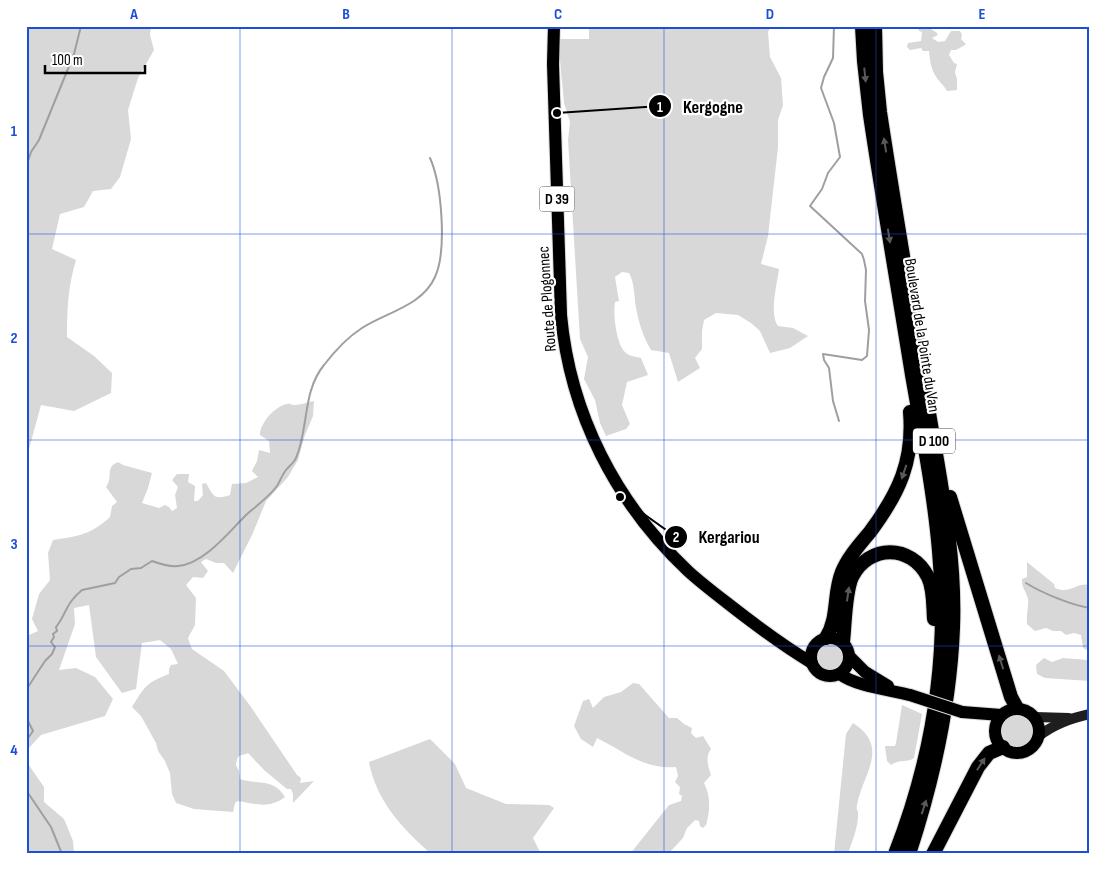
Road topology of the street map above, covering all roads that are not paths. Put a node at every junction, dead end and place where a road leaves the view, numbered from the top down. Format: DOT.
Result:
graph roads {
  1 [pos="549,26"];
  2 [pos="554,26"];
  3 [pos="862,26"];
  4 [pos="875,26"];
  5 [pos="553,64"];
  6 [pos="890,173"];
  7 [pos="912,372"];
  8 [pos="770,635"];
  9 [pos="820,642"];
  10 [pos="843,642"];
  11 [pos="850,657"];
  12 [pos="812,663"];
  13 [pos="840,674"];
  14 [pos="904,694"];
  15 [pos="1017,708"];
  16 [pos="962,712"];
  17 [pos="1090,714"];
  18 [pos="1001,715"];
  19 [pos="1035,717"];
  20 [pos="1075,718"];
  21 [pos="995,732"];
  22 [pos="1039,736"];
  23 [pos="930,738"];
  24 [pos="1002,747"];
  25 [pos="895,854"];
  26 [pos="909,854"];
  27 [pos="933,854"];
  1 -- 5 [label="main road, Route de Plogonnec / D 39"];
  2 -- 5 [label="main road, Route de Plogonnec / D 39"];
  3 -- 7 [label="highway, Boulevard de la Pointe du Van / D 100, one-way"];
  6 -- 4 [label="highway, Boulevard de la Pointe du Van / D 100, one-way"];
  5 -- 8 [label="main road, Route de Plogonnec / D 39"];
  15 -- 6 [label="highway, D 100, one-way"];
  26 -- 6 [label="highway, Boulevard de la Pointe du Van / D 100, one-way"];
  7 -- 9 [label="highway, D 100, one-way"];
  7 -- 23 [label="highway, Boulevard de la Pointe du Van / D 100"];
  8 -- 9 [label="main road, D 39"];
  8 -- 12 [label="main road, D 39"];
  9 -- 10 [label="main road"];
  9 -- 12 [label="main road"];
  10 -- 11 [label="main road"];
  10 -- 23 [label="highway, D 100, one-way"];
  11 -- 13 [label="main road"];
  11 -- 14 [label="main road"];
  12 -- 13 [label="main road"];
  13 -- 14 [label="main road"];
  14 -- 16 [label="main road, bridge"];
  15 -- 18 [label="main road"];
  15 -- 19 [label="main road"];
  16 -- 18 [label="main road"];
  16 -- 21 [label="main road"];
  17 -- 20 [label="main road"];
  18 -- 21 [label="main road"];
  19 -- 20 [label="main road"];
  19 -- 22 [label="main road"];
  20 -- 22 [label="main road"];
  21 -- 24 [label="main road"];
  22 -- 24 [label="main road"];
  23 -- 25 [label="highway, Boulevard de la Pointe du Van / D 100"];
  27 -- 24 [label="highway, one-way"];
}
